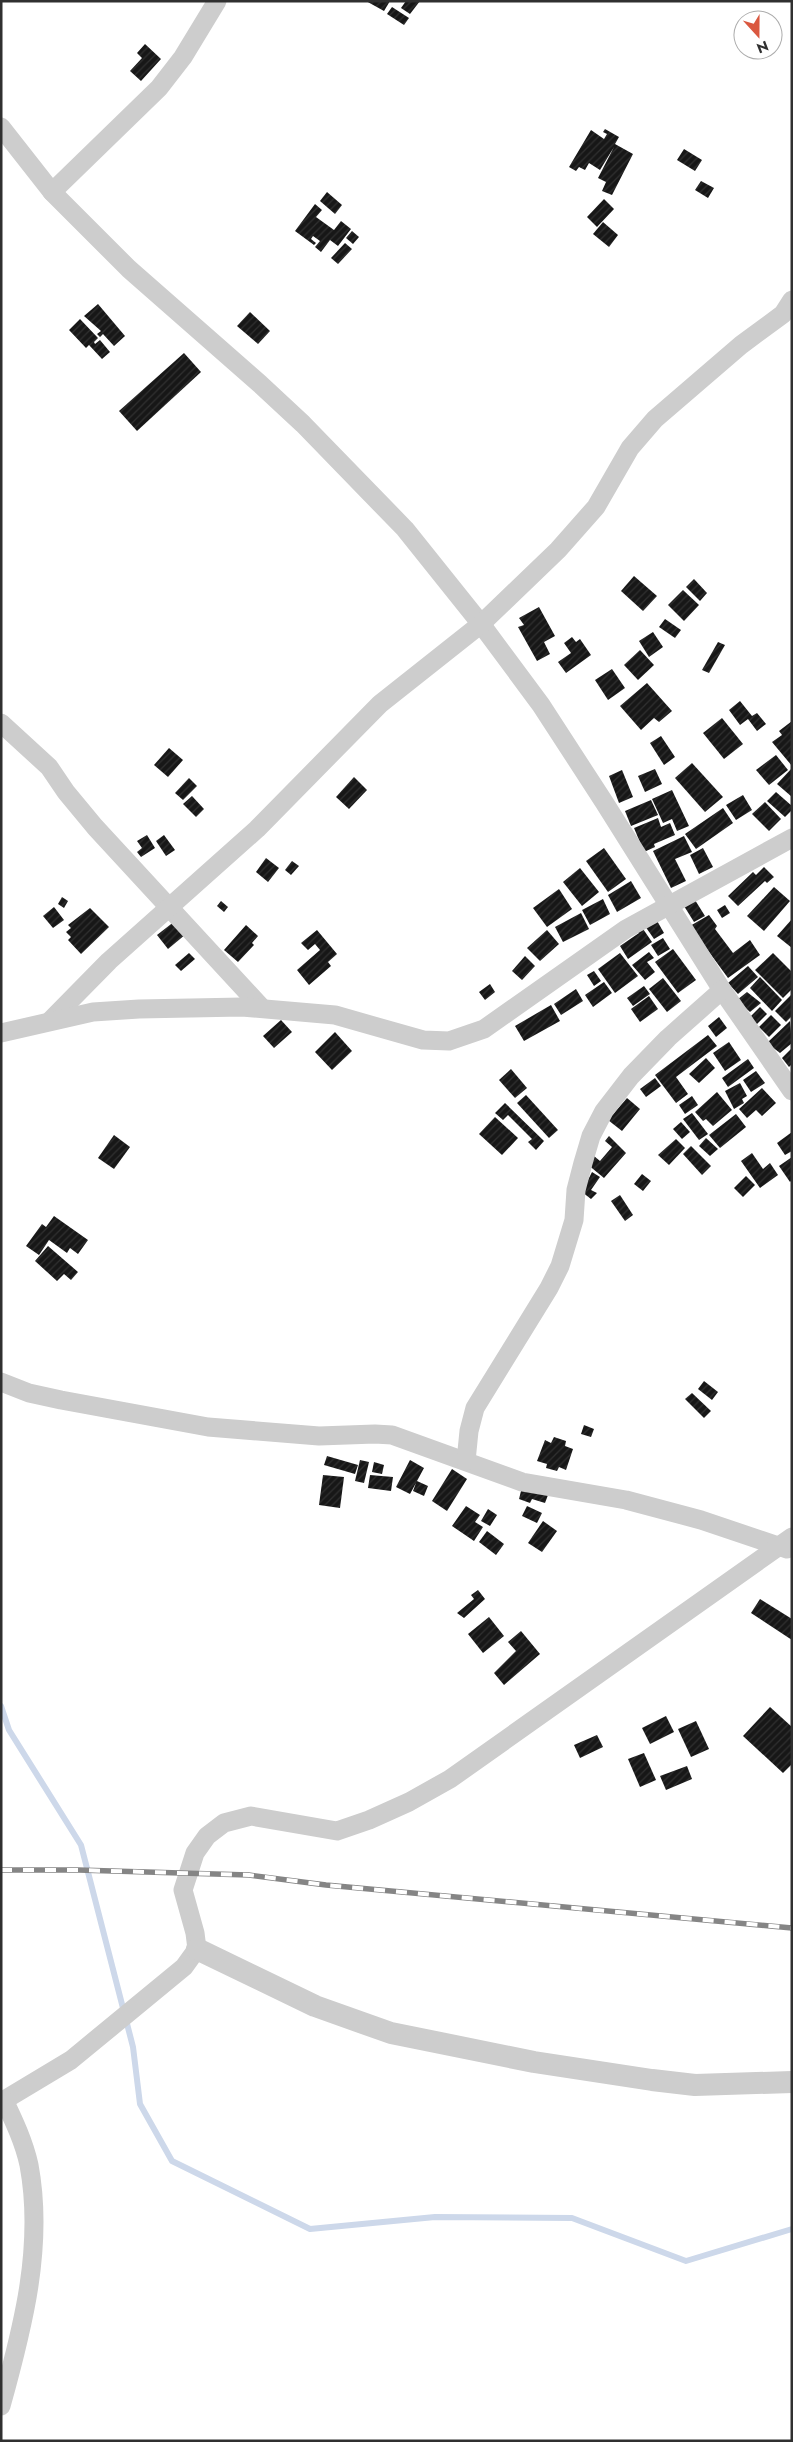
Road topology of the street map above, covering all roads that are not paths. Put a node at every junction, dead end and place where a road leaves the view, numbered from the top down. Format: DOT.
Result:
graph roads {
  1 [pos="217,1"];
  2 [pos="1,127"];
  3 [pos="52,192"];
  4 [pos="789,314"];
  5 [pos="481,624"];
  6 [pos="1,722"];
  7 [pos="792,838"];
  8 [pos="170,906"];
  9 [pos="668,907"];
  10 [pos="722,990"];
  11 [pos="262,1008"];
  12 [pos="51,1020"];
  13 [pos="1,1032"];
  14 [pos="792,1090"];
  15 [pos="1,1382"];
  16 [pos="466,1461"];
  17 [pos="788,1545"];
  18 [pos="196,1949"];
  19 [pos="792,2082"];
  20 [pos="2,2101"];
  21 [pos="1,2406"];
  1 -- 3 [label="street"];
  2 -- 3 [label="street"];
  3 -- 5 [label="street"];
  4 -- 5 [label="street"];
  5 -- 8 [label="street"];
  5 -- 9 [label="street"];
  6 -- 8 [label="street"];
  7 -- 9 [label="street"];
  8 -- 11 [label="street"];
  8 -- 12 [label="street"];
  9 -- 10 [label="street"];
  9 -- 11 [label="street"];
  10 -- 14 [label="street"];
  10 -- 16 [label="street"];
  11 -- 12 [label="street"];
  12 -- 13 [label="street"];
  15 -- 16 [label="street"];
  16 -- 17 [label="street"];
  17 -- 18 [label="street"];
  18 -- 19 [label="street"];
  18 -- 20 [label="street"];
  20 -- 21 [label="street"];
}
